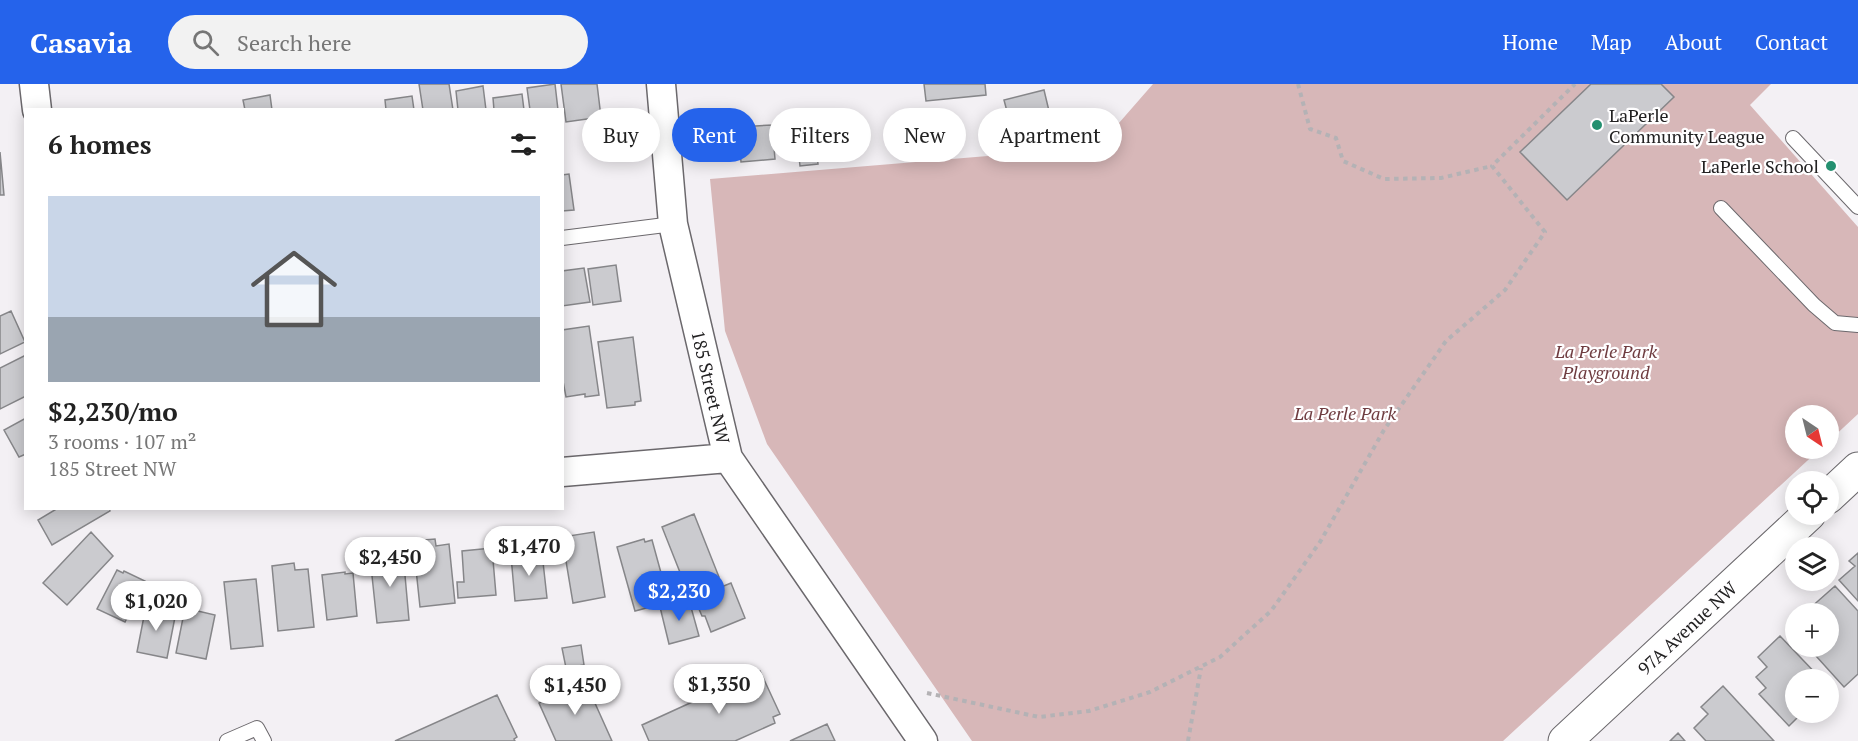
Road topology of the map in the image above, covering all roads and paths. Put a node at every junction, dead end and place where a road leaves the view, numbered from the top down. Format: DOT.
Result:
graph roads {
  1 [pos="34,84"];
  2 [pos="661,84"];
  3 [pos="1298,84"];
  4 [pos="1575,84"];
  5 [pos="37,108"];
  6 [pos="1793,138"];
  7 [pos="1492,166"];
  8 [pos="1858,207"];
  9 [pos="1721,208"];
  10 [pos="673,224"];
  11 [pos="564,238"];
  12 [pos="1858,325"];
  13 [pos="728,458"];
  14 [pos="1858,469"];
  15 [pos="564,472"];
  16 [pos="1839,487"];
  17 [pos="1797,525"];
  18 [pos="1201,667"];
  19 [pos="883,683"];
  20 [pos="227,741"];
  21 [pos="264,741"];
  22 [pos="923,741"];
  23 [pos="1188,741"];
  24 [pos="1565,741"];
  1 -- 5 [label="street"];
  2 -- 10 [label="street, 185 Street NW"];
  3 -- 7 [label="path"];
  4 -- 7 [label="path"];
  6 -- 8 [label="lane"];
  7 -- 18 [label="path"];
  9 -- 12 [label="lane"];
  10 -- 11 [label="lane"];
  10 -- 13 [label="street, 185 Street NW"];
  13 -- 15 [label="street"];
  13 -- 19 [label="street, 185 Street NW"];
  14 -- 16 [label="street"];
  17 -- 24 [label="street, 97A Avenue NW"];
  18 -- 19 [label="path"];
  18 -- 23 [label="path"];
  19 -- 22 [label="street, 185 Street NW"];
  20 -- 21 [label="lane"];
}
